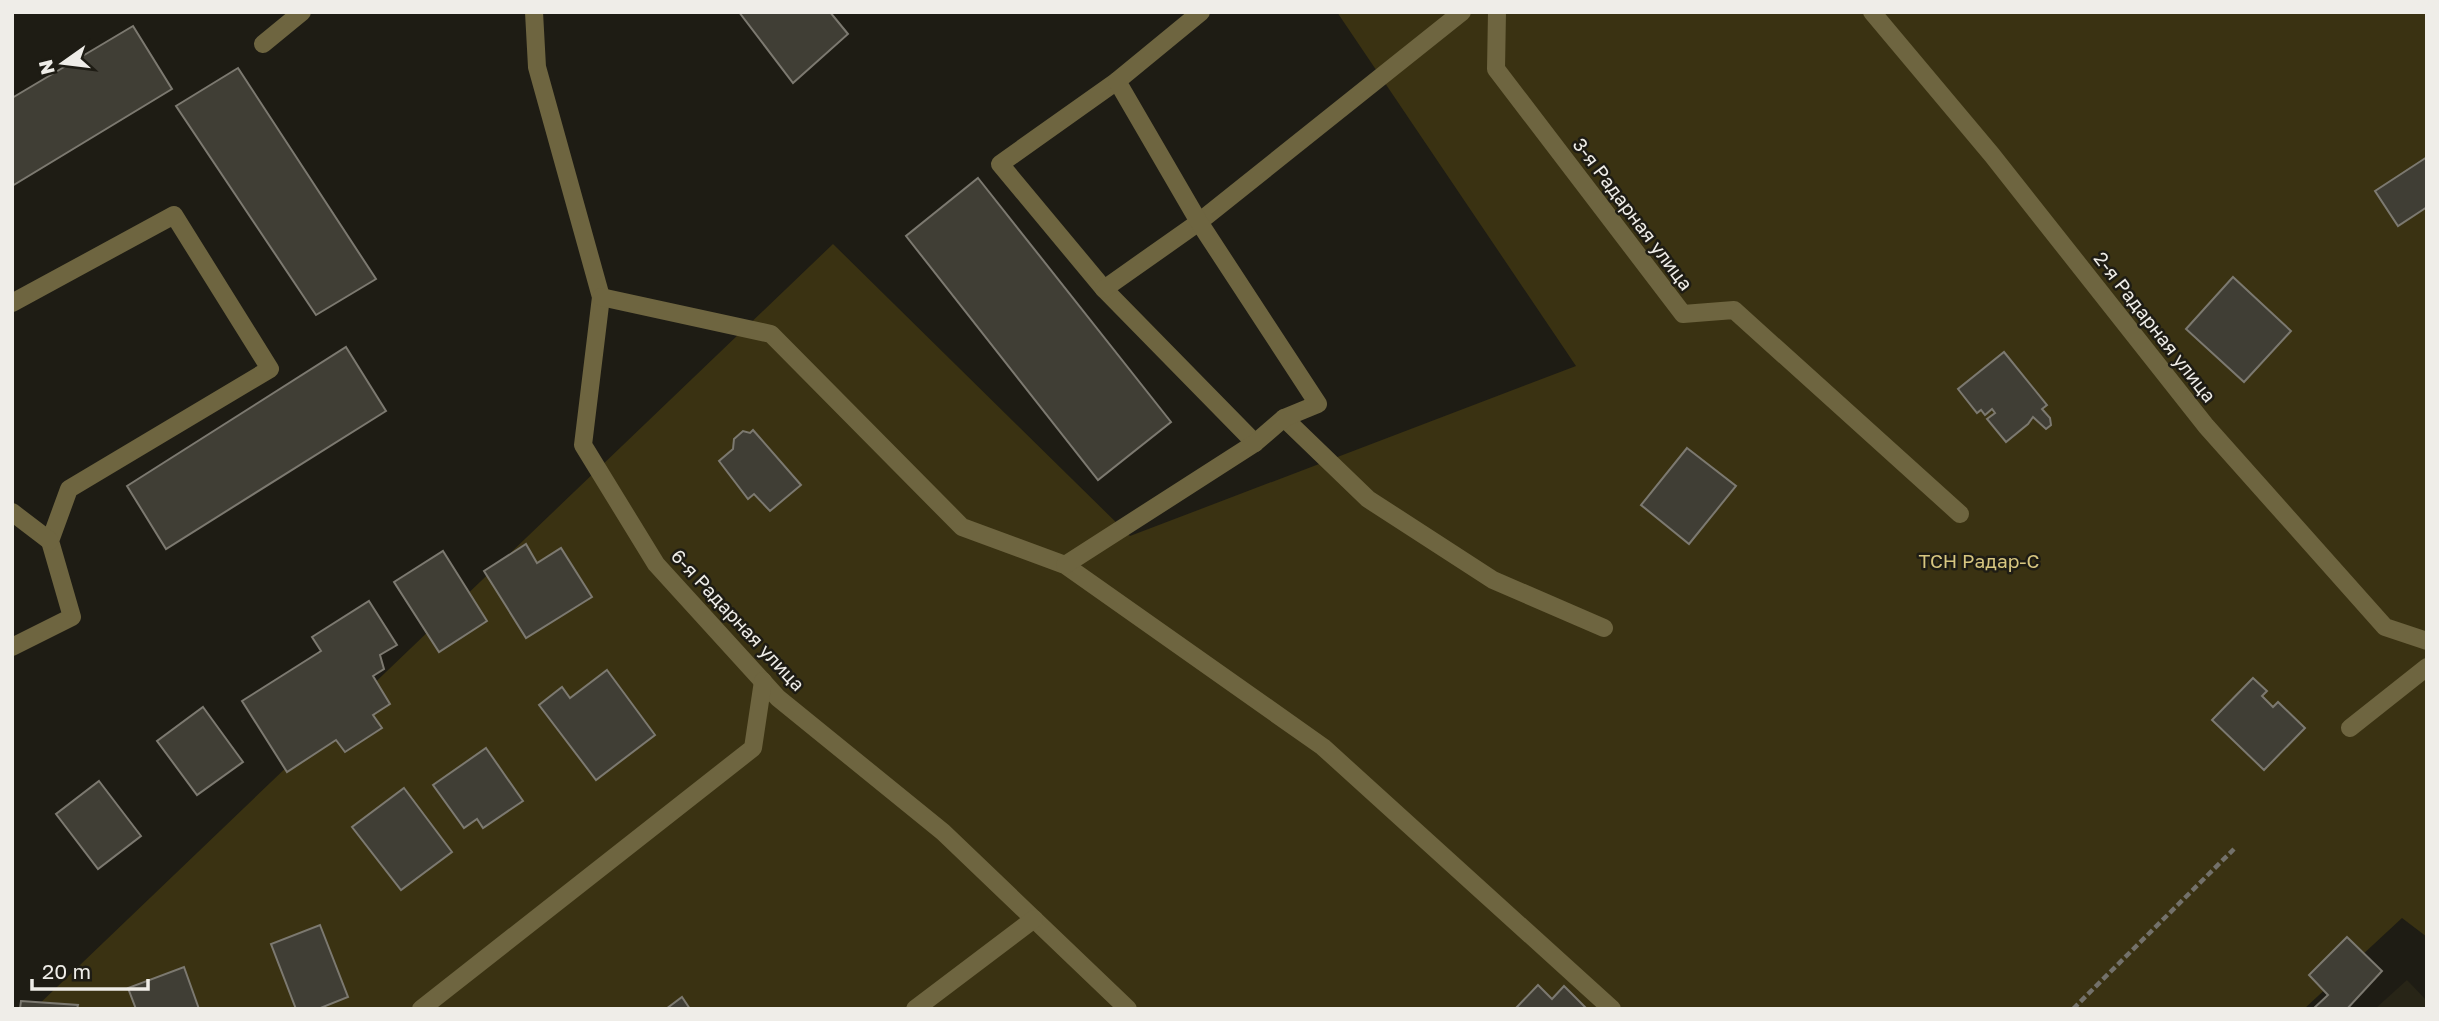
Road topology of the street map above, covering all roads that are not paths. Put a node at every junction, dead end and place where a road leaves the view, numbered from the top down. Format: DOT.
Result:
graph roads {
  1 [pos="302,12"];
  2 [pos="534,12"];
  3 [pos="1201,12"];
  4 [pos="1462,12"];
  5 [pos="1497,12"];
  6 [pos="1872,12"];
  7 [pos="263,44"];
  8 [pos="1116,81"];
  9 [pos="1199,222"];
  10 [pos="1104,289"];
  11 [pos="601,297"];
  12 [pos="12,303"];
  13 [pos="1284,418"];
  14 [pos="1255,443"];
  15 [pos="12,512"];
  16 [pos="1960,514"];
  17 [pos="50,541"];
  18 [pos="1065,565"];
  19 [pos="1604,628"];
  20 [pos="2427,641"];
  21 [pos="12,647"];
  22 [pos="2427,667"];
  23 [pos="764,681"];
  24 [pos="2350,728"];
  25 [pos="1034,919"];
  26 [pos="421,1009"];
  27 [pos="915,1009"];
  28 [pos="1128,1009"];
  29 [pos="1612,1009"];
  1 -- 7 [label="street"];
  2 -- 11 [label="street"];
  3 -- 8 [label="street"];
  4 -- 9 [label="street"];
  5 -- 16 [label="street, 3-я Радарная улица"];
  6 -- 20 [label="street, 2-я Радарная улица"];
  8 -- 9 [label="street"];
  8 -- 10 [label="street"];
  9 -- 10 [label="street"];
  9 -- 13 [label="street"];
  10 -- 14 [label="street"];
  11 -- 18 [label="street"];
  11 -- 23 [label="street, 6-я Радарная улица"];
  12 -- 17 [label="street"];
  13 -- 14 [label="street"];
  13 -- 19 [label="street"];
  14 -- 18 [label="street"];
  15 -- 17 [label="street"];
  17 -- 21 [label="street"];
  18 -- 29 [label="street"];
  22 -- 24 [label="street"];
  23 -- 25 [label="street, 6-я Радарная улица"];
  23 -- 26 [label="street"];
  25 -- 27 [label="street"];
  25 -- 28 [label="street, 6-я Радарная улица"];
}
